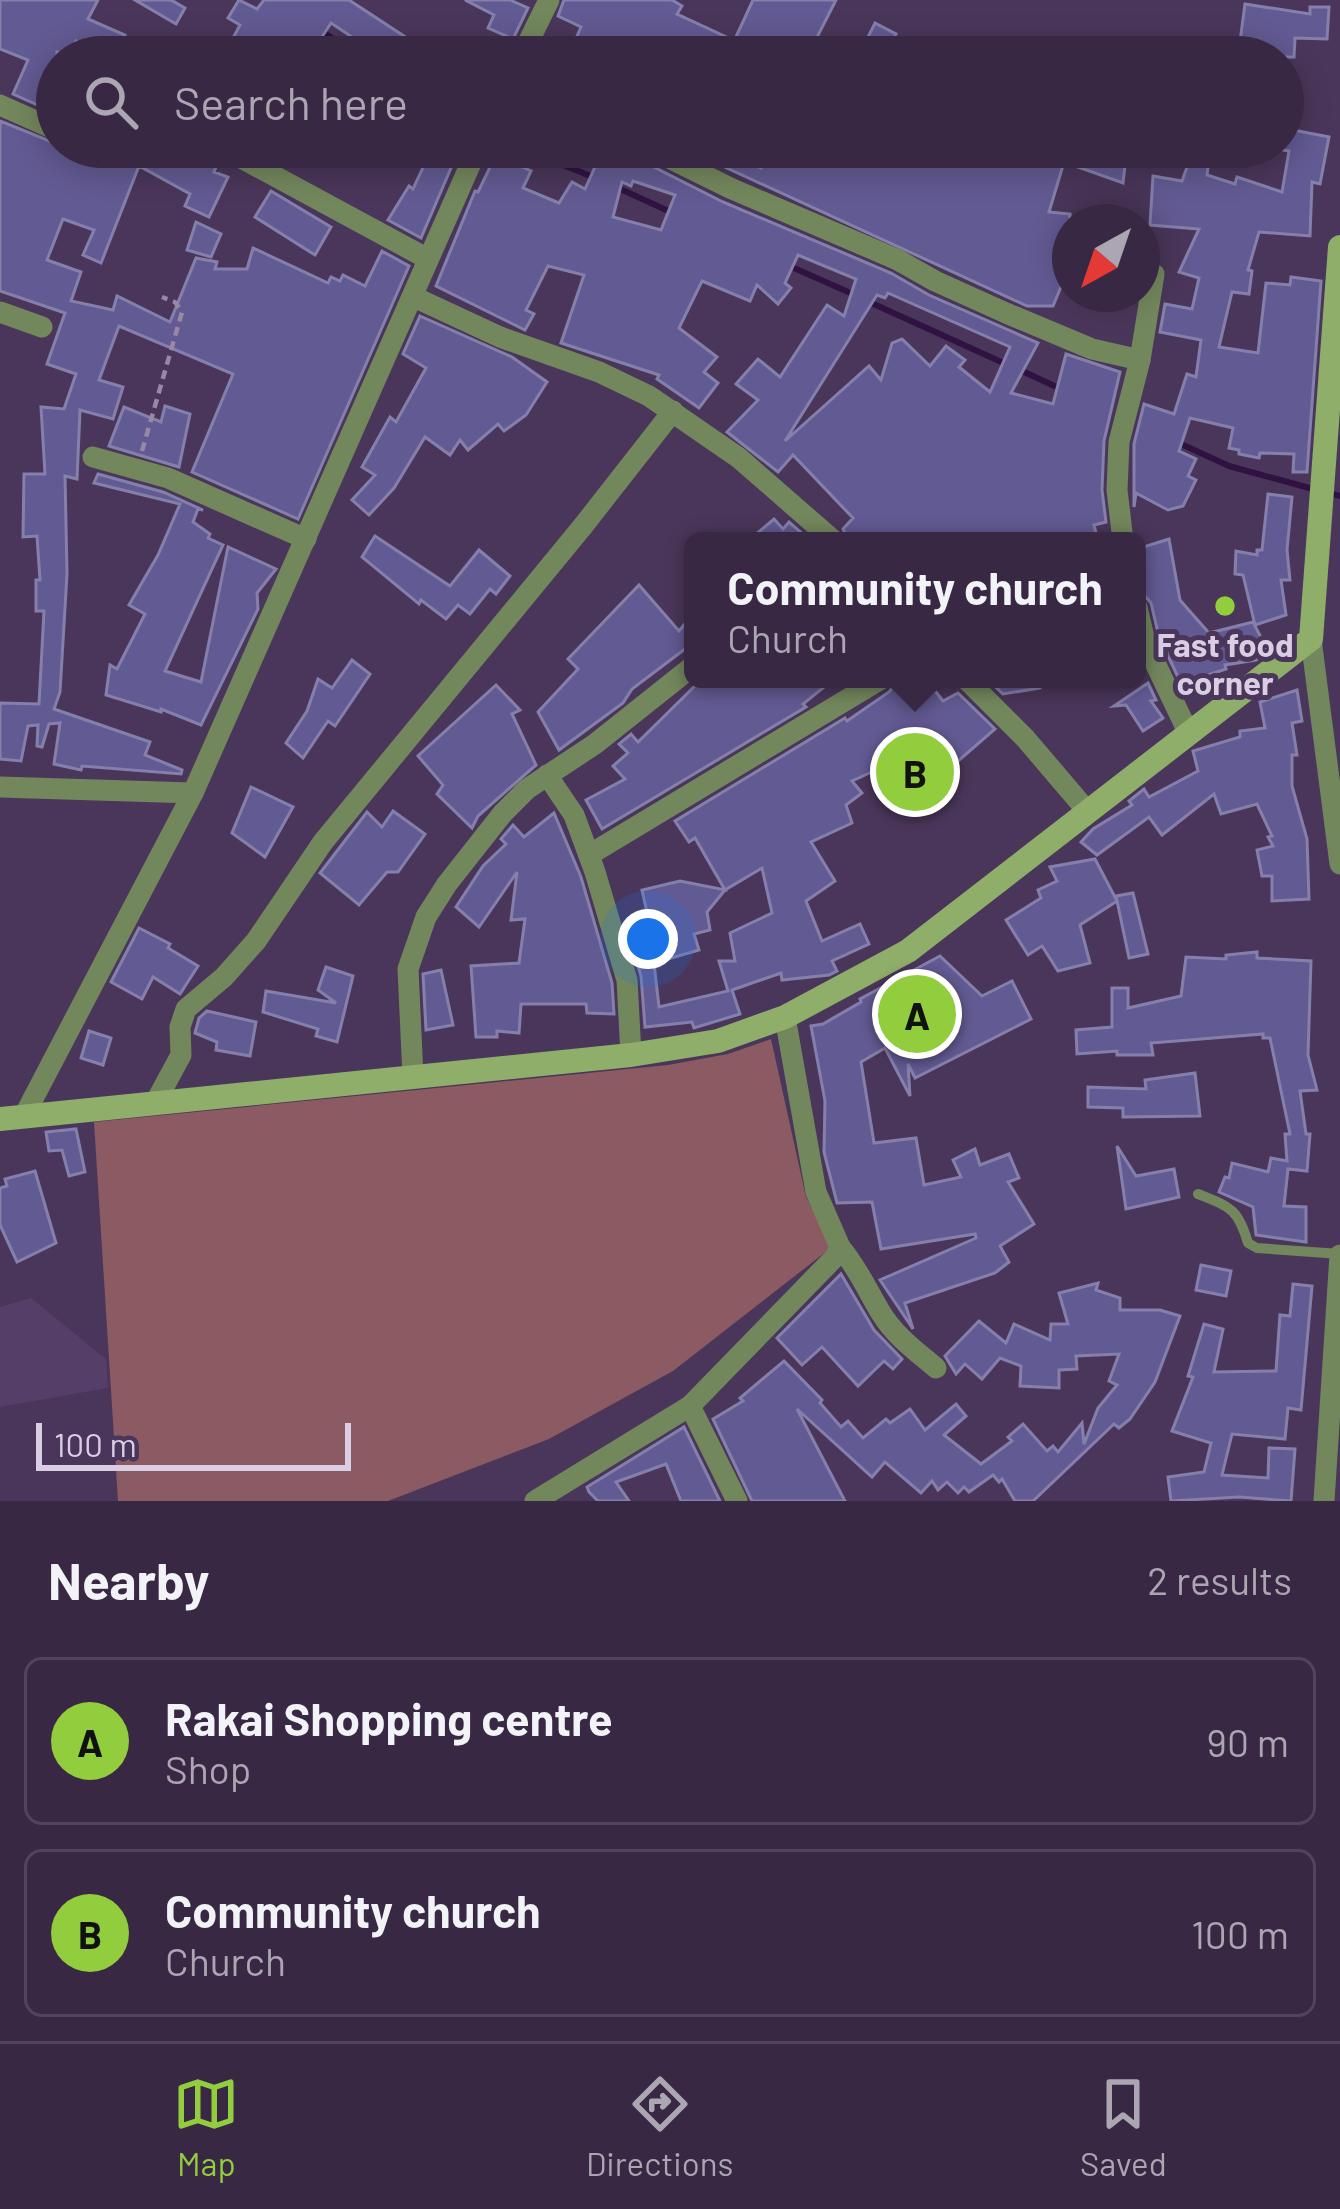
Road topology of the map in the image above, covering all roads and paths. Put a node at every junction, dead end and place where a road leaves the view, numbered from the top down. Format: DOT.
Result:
graph roads {
  1 [pos="544,2"];
  2 [pos="529,36"];
  3 [pos="0,105"];
  4 [pos="36,121"];
  5 [pos="259,168"];
  6 [pos="469,168"];
  7 [pos="711,168"];
  8 [pos="1340,251"];
  9 [pos="428,260"];
  10 [pos="161,297"];
  11 [pos="414,297"];
  12 [pos="0,312"];
  13 [pos="1148,312"];
  14 [pos="42,327"];
  15 [pos="1140,360"];
  16 [pos="673,411"];
  17 [pos="93,457"];
  18 [pos="137,469"];
  19 [pos="824,532"];
  20 [pos="1122,532"];
  21 [pos="307,539"];
  22 [pos="1311,639"];
  23 [pos="1146,646"];
  24 [pos="684,673"];
  25 [pos="866,688"];
  26 [pos="975,688"];
  27 [pos="1189,734"];
  28 [pos="547,775"];
  29 [pos="0,787"];
  30 [pos="193,793"];
  31 [pos="1335,797"];
  32 [pos="1088,812"];
  33 [pos="589,855"];
  34 [pos="1340,864"];
  35 [pos="785,1017"];
  36 [pos="631,1054"];
  37 [pos="413,1077"];
  38 [pos="155,1103"];
  39 [pos="12,1118"];
  40 [pos="1198,1193"];
  41 [pos="840,1246"];
  42 [pos="1340,1254"];
  43 [pos="1339,1274"];
  44 [pos="936,1368"];
  45 [pos="690,1406"];
  46 [pos="1335,1418"];
  47 [pos="535,1501"];
  48 [pos="737,1501"];
  49 [pos="1324,1501"];
  1 -- 2 [label="street"];
  3 -- 4 [label="street"];
  5 -- 9 [label="street"];
  6 -- 9 [label="street"];
  7 -- 15 [label="street"];
  8 -- 22 [label="street"];
  9 -- 11 [label="street"];
  10 -- 18 [label="path"];
  11 -- 16 [label="street"];
  11 -- 21 [label="street"];
  12 -- 14 [label="street"];
  13 -- 15 [label="street"];
  15 -- 20 [label="street"];
  16 -- 19 [label="street"];
  16 -- 38 [label="street"];
  17 -- 18 [label="street"];
  18 -- 21 [label="street"];
  21 -- 30 [label="street"];
  22 -- 27 [label="street"];
  22 -- 31 [label="street"];
  23 -- 27 [label="street"];
  24 -- 28 [label="street"];
  25 -- 33 [label="street"];
  26 -- 32 [label="street"];
  27 -- 32 [label="street"];
  28 -- 33 [label="street"];
  28 -- 37 [label="street"];
  29 -- 30 [label="street"];
  30 -- 39 [label="street"];
  31 -- 34 [label="street"];
  32 -- 35 [label="street"];
  33 -- 36 [label="street"];
  35 -- 36 [label="street"];
  35 -- 41 [label="street"];
  36 -- 37 [label="street"];
  37 -- 38 [label="street"];
  38 -- 39 [label="street"];
  40 -- 42 [label="lane"];
  41 -- 44 [label="street"];
  41 -- 45 [label="street"];
  42 -- 43 [label="street"];
  43 -- 46 [label="street"];
  45 -- 47 [label="street"];
  45 -- 48 [label="street"];
  46 -- 49 [label="street"];
}
